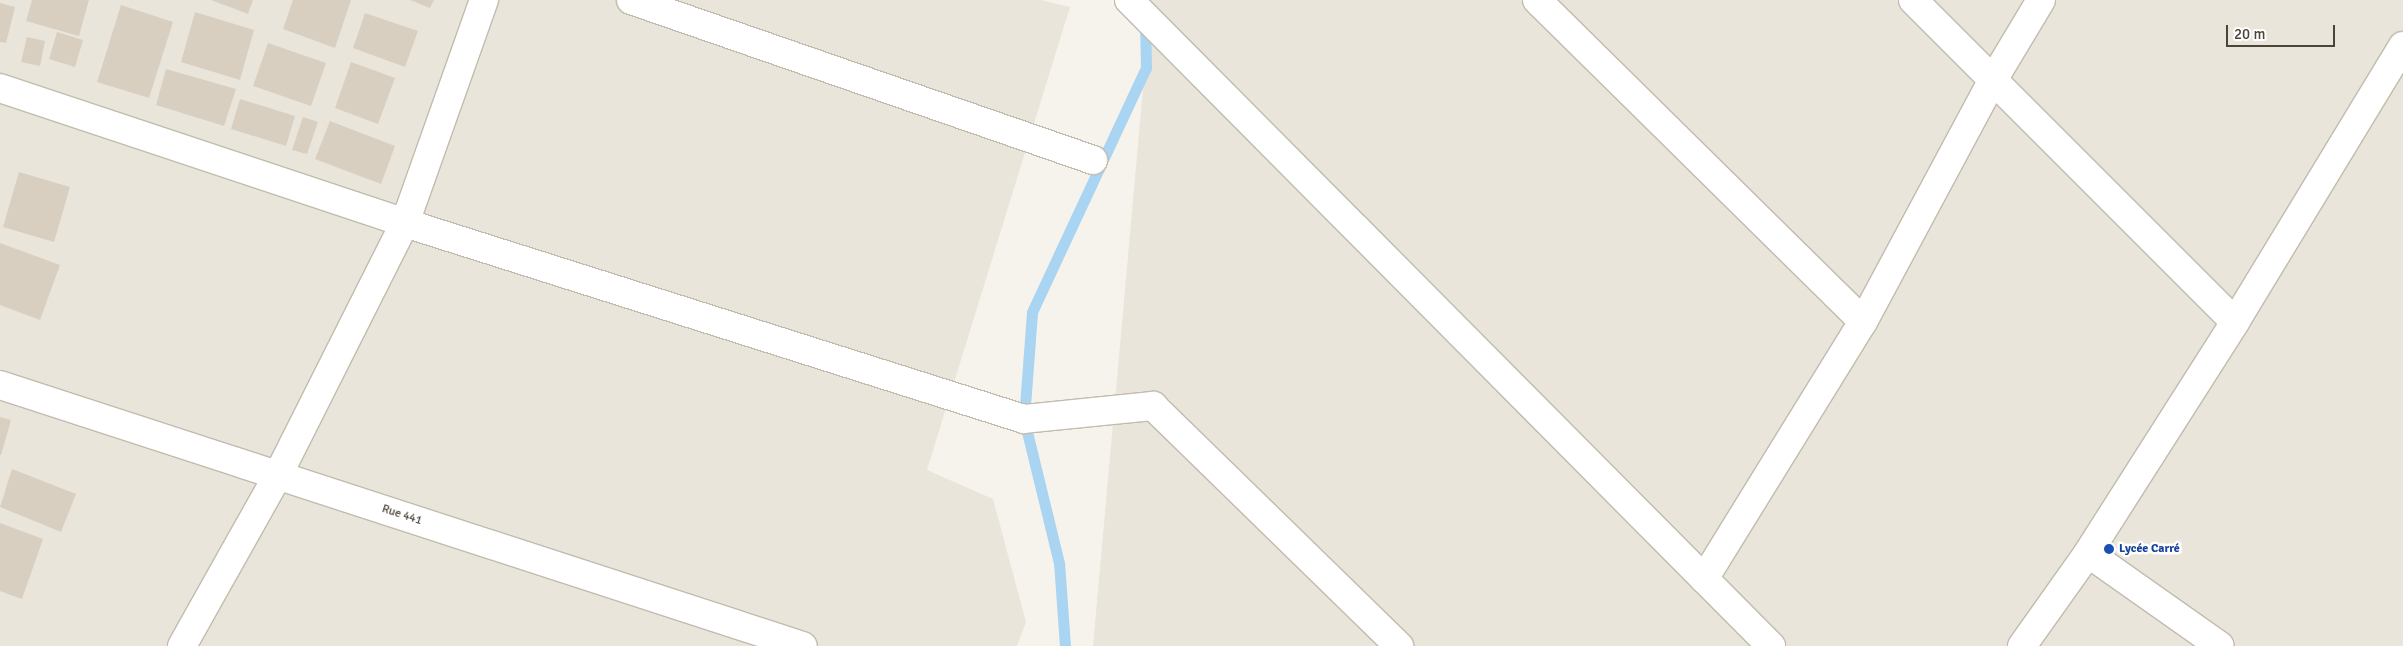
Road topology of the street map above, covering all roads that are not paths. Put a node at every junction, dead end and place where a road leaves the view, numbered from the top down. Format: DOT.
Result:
graph roads {
  1 [pos="484,0"];
  2 [pos="631,0"];
  3 [pos="1129,0"];
  4 [pos="1536,0"];
  5 [pos="1913,0"];
  6 [pos="2041,0"];
  7 [pos="2403,46"];
  8 [pos="1993,80"];
  9 [pos="0,88"];
  10 [pos="1093,160"];
  11 [pos="405,223"];
  12 [pos="1863,322"];
  13 [pos="2235,322"];
  14 [pos="0,385"];
  15 [pos="278,475"];
  16 [pos="2088,553"];
  17 [pos="1704,579"];
  18 [pos="182,646"];
  19 [pos="803,646"];
  20 [pos="1399,646"];
  21 [pos="1771,646"];
  22 [pos="2022,646"];
  23 [pos="2220,646"];
  1 -- 11 [label="street"];
  2 -- 10 [label="street"];
  3 -- 17 [label="street"];
  4 -- 12 [label="street"];
  5 -- 8 [label="street"];
  6 -- 8 [label="street"];
  7 -- 13 [label="street"];
  8 -- 12 [label="street"];
  8 -- 13 [label="street"];
  9 -- 11 [label="street"];
  11 -- 15 [label="street"];
  11 -- 20 [label="street"];
  12 -- 17 [label="street"];
  13 -- 16 [label="street"];
  14 -- 15 [label="street, Rue 441"];
  15 -- 18 [label="street"];
  15 -- 19 [label="street, Rue 441"];
  16 -- 22 [label="street"];
  16 -- 23 [label="street"];
  17 -- 21 [label="street"];
}
